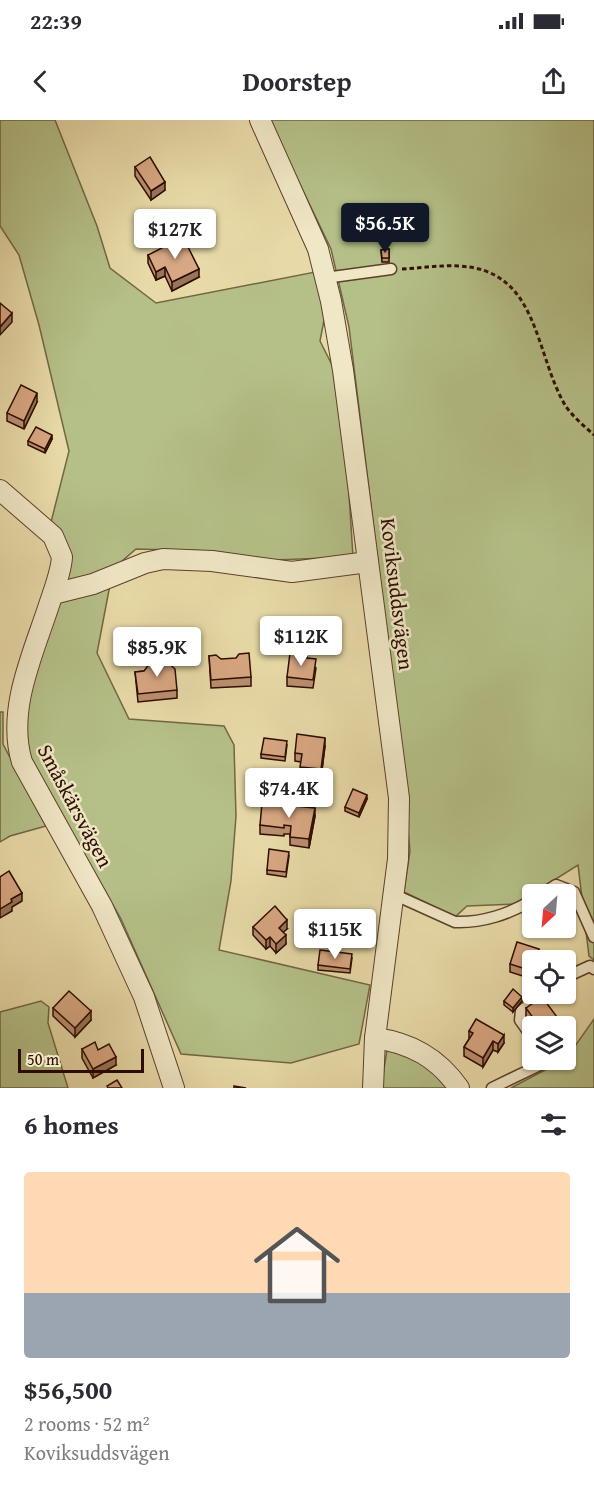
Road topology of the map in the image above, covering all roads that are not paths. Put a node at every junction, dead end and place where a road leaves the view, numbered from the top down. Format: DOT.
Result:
graph roads {
  1 [pos="260,120"];
  2 [pos="391,269"];
  3 [pos="325,278"];
  4 [pos="0,490"];
  5 [pos="368,562"];
  6 [pos="53,594"];
  7 [pos="393,894"];
  8 [pos="576,896"];
  9 [pos="522,906"];
  10 [pos="594,937"];
  11 [pos="594,969"];
  12 [pos="576,972"];
  13 [pos="530,1004"];
  14 [pos="522,1023"];
  15 [pos="375,1038"];
  16 [pos="529,1070"];
  17 [pos="174,1088"];
  18 [pos="373,1088"];
  19 [pos="459,1088"];
  20 [pos="492,1088"];
  1 -- 3 [label="street, Koviksuddsvägen"];
  2 -- 3 [label="lane"];
  3 -- 5 [label="street, Koviksuddsvägen"];
  4 -- 6 [label="street, Småskärsvägen"];
  5 -- 6 [label="street"];
  5 -- 7 [label="street, Koviksuddsvägen"];
  6 -- 17 [label="street, Småskärsvägen"];
  7 -- 9 [label="lane"];
  7 -- 15 [label="street, Koviksuddsvägen"];
  8 -- 10 [label="lane"];
  11 -- 12 [label="lane"];
  13 -- 14 [label="lane"];
  15 -- 18 [label="street, Koviksuddsvägen"];
  15 -- 19 [label="street"];
  16 -- 20 [label="lane"];
}
